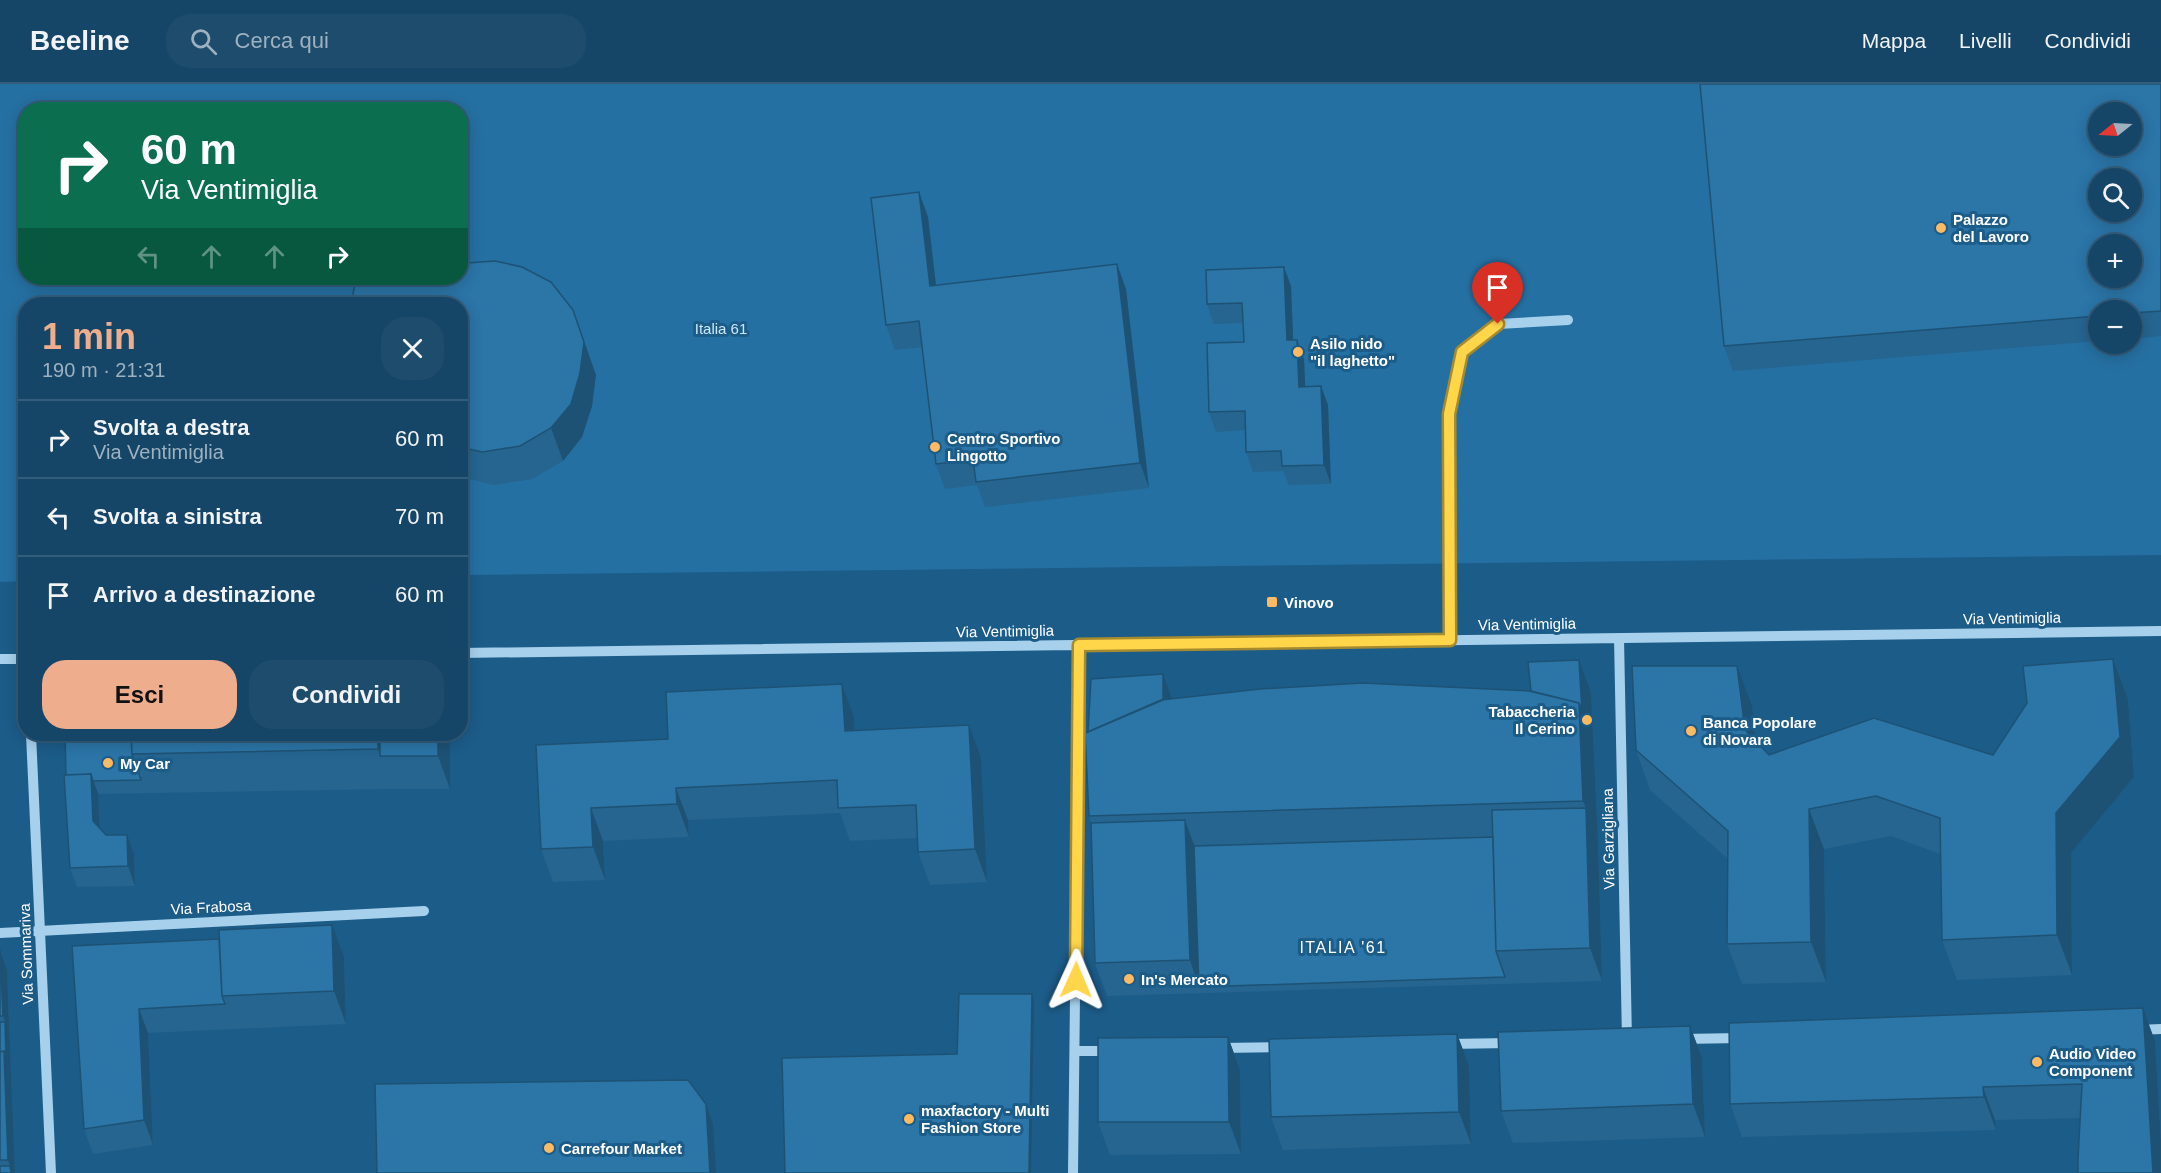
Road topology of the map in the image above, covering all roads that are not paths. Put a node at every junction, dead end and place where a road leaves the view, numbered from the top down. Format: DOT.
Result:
graph roads {
  1 [pos="1568,320"];
  2 [pos="2161,631"];
  3 [pos="1619,638"];
  4 [pos="1450,640"];
  5 [pos="1079,645"];
  6 [pos="468,653"];
  7 [pos="0,659"];
  8 [pos="18,659"];
  9 [pos="31,741"];
  10 [pos="424,911"];
  11 [pos="40,931"];
  12 [pos="0,933"];
  13 [pos="2161,1029"];
  14 [pos="2127,1030"];
  15 [pos="1758,1038"];
  16 [pos="1675,1039"];
  17 [pos="1639,1040"];
  18 [pos="1525,1042"];
  19 [pos="1431,1044"];
  20 [pos="1290,1047"];
  21 [pos="1208,1049"];
  22 [pos="1126,1050"];
  23 [pos="1076,1051"];
  24 [pos="51,1173"];
  25 [pos="1073,1173"];
  1 -- 4 [label="street"];
  2 -- 3 [label="street, Via Ventimiglia"];
  3 -- 4 [label="street, Via Ventimiglia"];
  3 -- 17 [label="street, Via Garzigliana"];
  4 -- 5 [label="street, Via Ventimiglia"];
  5 -- 6 [label="street, Via Ventimiglia"];
  5 -- 23 [label="street"];
  7 -- 8 [label="street"];
  9 -- 11 [label="street, Via Sommariva"];
  10 -- 11 [label="street, Via Frabosa"];
  11 -- 12 [label="street, Via Frabosa"];
  11 -- 24 [label="street, Via Sommariva"];
  13 -- 14 [label="street"];
  15 -- 16 [label="street"];
  18 -- 19 [label="street"];
  20 -- 21 [label="street"];
  22 -- 23 [label="street"];
  23 -- 25 [label="street"];
}
